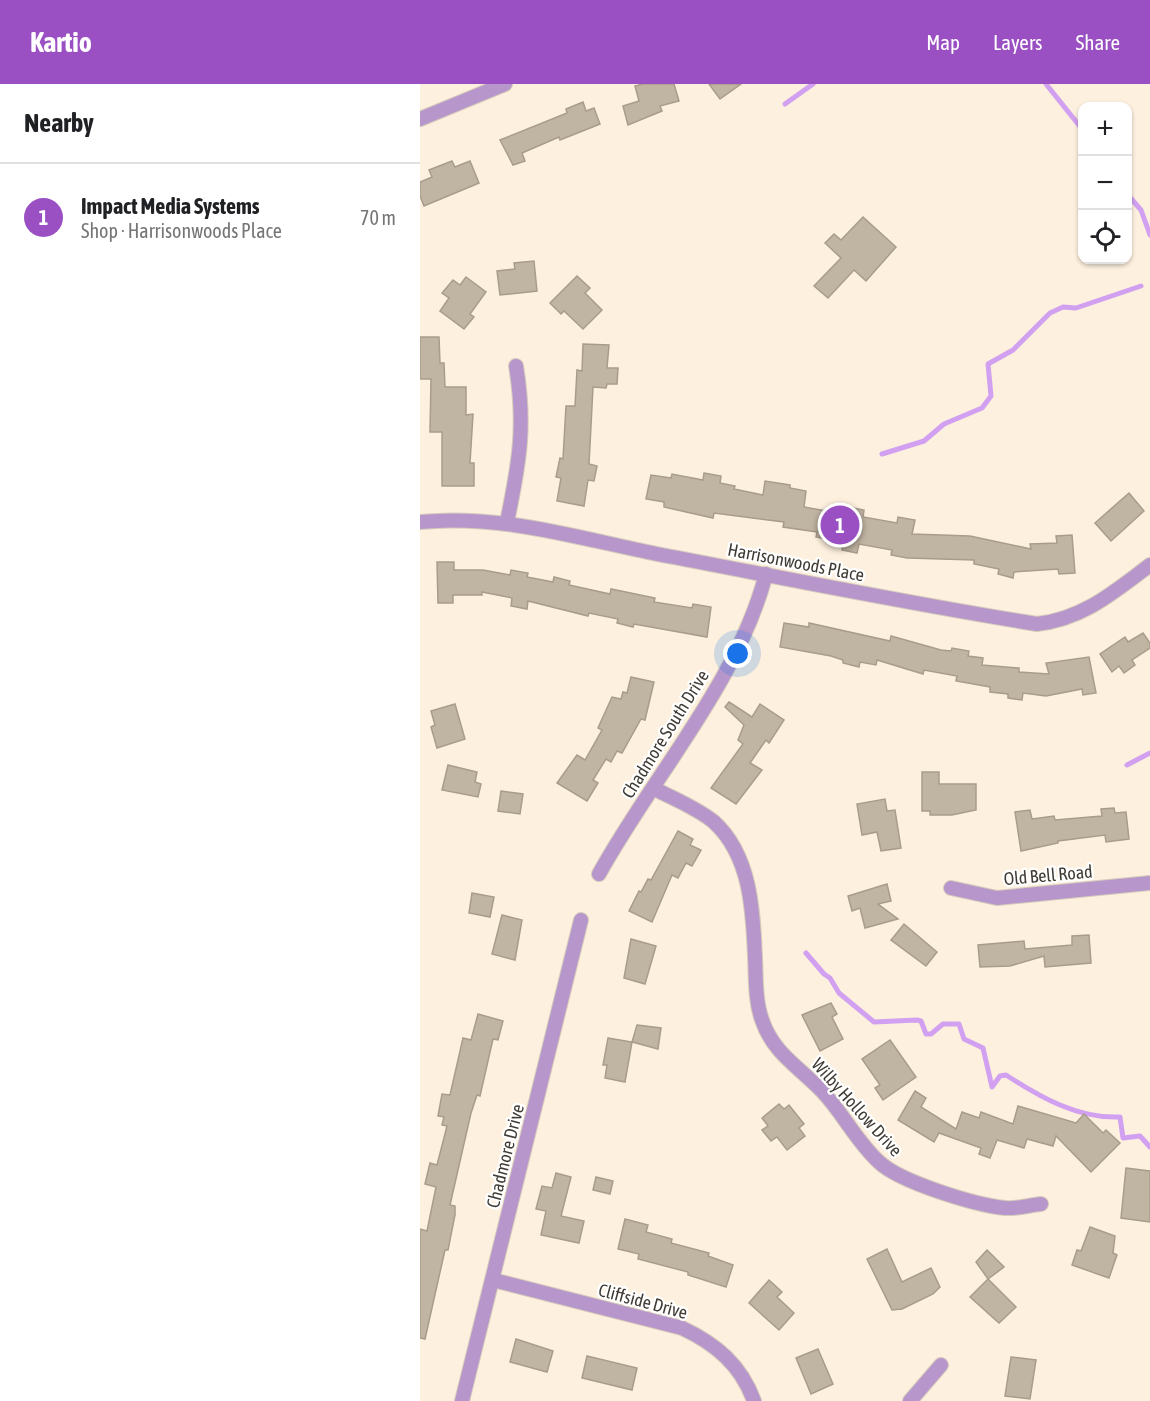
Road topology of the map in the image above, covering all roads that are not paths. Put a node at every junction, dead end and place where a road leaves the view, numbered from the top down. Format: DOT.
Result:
graph roads {
  1 [pos="505,84"];
  2 [pos="420,119"];
  3 [pos="516,366"];
  4 [pos="420,522"];
  5 [pos="507,522"];
  6 [pos="1150,565"];
  7 [pos="766,574"];
  8 [pos="655,789"];
  9 [pos="599,874"];
  10 [pos="1150,883"];
  11 [pos="951,888"];
  12 [pos="581,920"];
  13 [pos="1041,1204"];
  14 [pos="493,1280"];
  15 [pos="941,1365"];
  16 [pos="462,1401"];
  17 [pos="754,1401"];
  18 [pos="910,1401"];
  1 -- 2 [label="street"];
  3 -- 5 [label="street"];
  4 -- 5 [label="street, Harrisonwoods Place"];
  5 -- 7 [label="street, Harrisonwoods Place"];
  6 -- 7 [label="street, Harrisonwoods Place"];
  7 -- 8 [label="street, Chadmore South Drive"];
  8 -- 9 [label="street, Chadmore South Drive"];
  8 -- 13 [label="street, Wilby Hollow Drive"];
  10 -- 11 [label="street, Old Bell Road"];
  12 -- 14 [label="street, Chadmore Drive"];
  14 -- 16 [label="street, Chadmore Drive"];
  14 -- 17 [label="street, Cliffside Drive"];
  15 -- 18 [label="street"];
}
